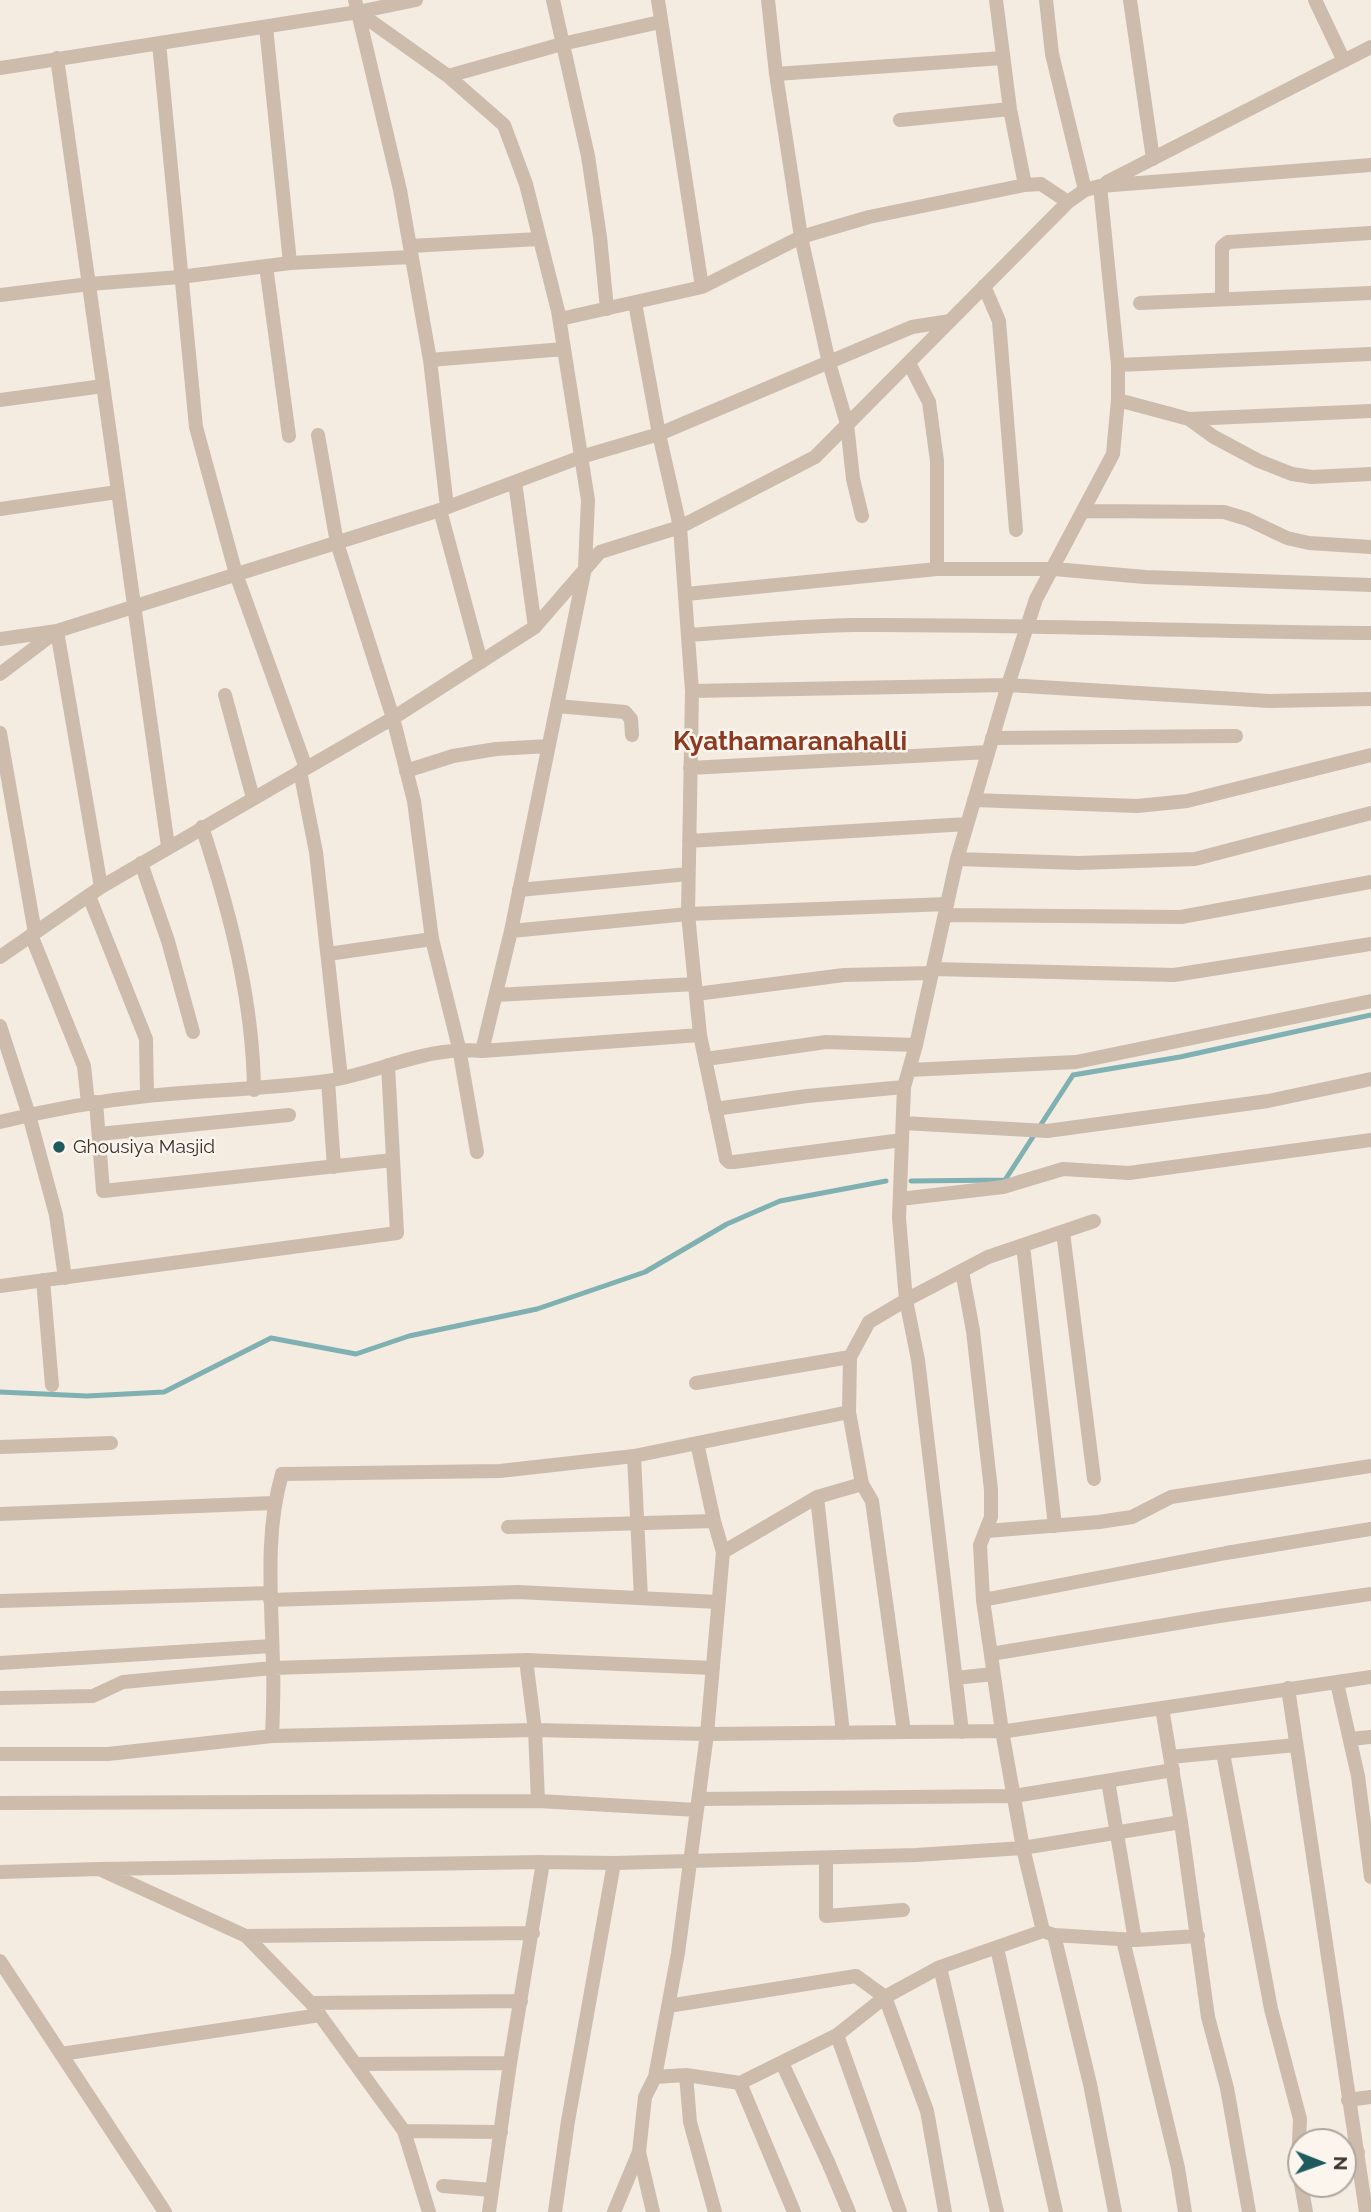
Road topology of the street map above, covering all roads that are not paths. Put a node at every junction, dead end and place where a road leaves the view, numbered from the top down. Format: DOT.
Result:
graph roads {
  1 [pos="416,0"];
  2 [pos="553,0"];
  3 [pos="658,0"];
  4 [pos="768,0"];
  5 [pos="996,0"];
  6 [pos="1046,0"];
  7 [pos="1130,0"];
  8 [pos="1315,0"];
  9 [pos="357,6"];
  10 [pos="660,22"];
  11 [pos="266,27"];
  12 [pos="159,43"];
  13 [pos="562,44"];
  14 [pos="1371,47"];
  15 [pos="57,58"];
  16 [pos="1003,58"];
  17 [pos="1344,61"];
  18 [pos="0,68"];
  19 [pos="776,74"];
  20 [pos="448,76"];
  21 [pos="1010,108"];
  22 [pos="900,120"];
  23 [pos="1153,159"];
  24 [pos="1371,165"];
  25 [pos="1025,185"];
  26 [pos="1100,186"];
  27 [pos="1085,190"];
  28 [pos="1068,202"];
  29 [pos="1371,233"];
  30 [pos="801,237"];
  31 [pos="539,239"];
  32 [pos="410,252"];
  33 [pos="290,263"];
  34 [pos="265,266"];
  35 [pos="180,277"];
  36 [pos="89,284"];
  37 [pos="984,286"];
  38 [pos="702,287"];
  39 [pos="1371,293"];
  40 [pos="0,295"];
  41 [pos="1222,299"];
  42 [pos="635,303"];
  43 [pos="1140,303"];
  44 [pos="607,309"];
  45 [pos="559,319"];
  46 [pos="950,321"];
  47 [pos="564,349"];
  48 [pos="1371,354"];
  49 [pos="430,360"];
  50 [pos="829,363"];
  51 [pos="909,363"];
  52 [pos="1118,365"];
  53 [pos="103,386"];
  54 [pos="0,400"];
  55 [pos="1118,400"];
  56 [pos="1371,411"];
  57 [pos="1189,419"];
  58 [pos="848,424"];
  59 [pos="659,434"];
  60 [pos="318,435"];
  61 [pos="289,436"];
  62 [pos="581,457"];
  63 [pos="1371,474"];
  64 [pos="515,482"];
  65 [pos="117,492"];
  66 [pos="0,509"];
  67 [pos="444,509"];
  68 [pos="1084,511"];
  69 [pos="862,516"];
  70 [pos="680,527"];
  71 [pos="1016,530"];
  72 [pos="337,543"];
  73 [pos="1371,547"];
  74 [pos="585,568"];
  75 [pos="937,569"];
  76 [pos="1054,569"];
  77 [pos="236,575"];
  78 [pos="1371,585"];
  79 [pos="686,594"];
  80 [pos="134,607"];
  81 [pos="535,626"];
  82 [pos="1027,626"];
  83 [pos="57,631"];
  84 [pos="1371,633"];
  85 [pos="689,635"];
  86 [pos="0,639"];
  87 [pos="481,662"];
  88 [pos="0,674"];
  89 [pos="1008,685"];
  90 [pos="692,691"];
  91 [pos="225,695"];
  92 [pos="1371,699"];
  93 [pos="557,706"];
  94 [pos="393,718"];
  95 [pos="0,733"];
  96 [pos="632,735"];
  97 [pos="1236,736"];
  98 [pos="990,745"];
  99 [pos="549,746"];
  100 [pos="1371,755"];
  101 [pos="690,768"];
  102 [pos="303,769"];
  103 [pos="406,771"];
  104 [pos="253,798"];
  105 [pos="974,800"];
  106 [pos="1371,813"];
  107 [pos="967,824"];
  108 [pos="202,827"];
  109 [pos="689,841"];
  110 [pos="168,846"];
  111 [pos="957,859"];
  112 [pos="141,863"];
  113 [pos="688,874"];
  114 [pos="1371,882"];
  115 [pos="101,887"];
  116 [pos="519,890"];
  117 [pos="89,896"];
  118 [pos="946,910"];
  119 [pos="688,915"];
  120 [pos="511,931"];
  121 [pos="33,934"];
  122 [pos="432,939"];
  123 [pos="1371,944"];
  124 [pos="328,954"];
  125 [pos="0,957"];
  126 [pos="933,971"];
  127 [pos="696,989"];
  128 [pos="496,995"];
  129 [pos="1371,1002"];
  130 [pos="0,1026"];
  131 [pos="193,1032"];
  132 [pos="700,1035"];
  133 [pos="916,1045"];
  134 [pos="459,1048"];
  135 [pos="482,1051"];
  136 [pos="706,1059"];
  137 [pos="388,1065"];
  138 [pos="909,1070"];
  139 [pos="334,1079"];
  140 [pos="1371,1079"];
  141 [pos="904,1087"];
  142 [pos="254,1090"];
  143 [pos="147,1096"];
  144 [pos="92,1103"];
  145 [pos="715,1109"];
  146 [pos="29,1115"];
  147 [pos="289,1115"];
  148 [pos="0,1122"];
  149 [pos="903,1123"];
  150 [pos="99,1134"];
  151 [pos="902,1139"];
  152 [pos="1371,1140"];
  153 [pos="477,1152"];
  154 [pos="393,1160"];
  155 [pos="334,1167"];
  156 [pos="900,1199"];
  157 [pos="1094,1221"];
  158 [pos="1063,1232"];
  159 [pos="1023,1245"];
  160 [pos="962,1271"];
  161 [pos="65,1278"];
  162 [pos="43,1280"];
  163 [pos="0,1286"];
  164 [pos="906,1300"];
  165 [pos="850,1357"];
  166 [pos="696,1382"];
  167 [pos="51,1385"];
  168 [pos="849,1412"];
  169 [pos="111,1443"];
  170 [pos="697,1443"];
  171 [pos="0,1447"];
  172 [pos="634,1456"];
  173 [pos="1371,1466"];
  174 [pos="1094,1479"];
  175 [pos="862,1484"];
  176 [pos="817,1497"];
  177 [pos="273,1503"];
  178 [pos="0,1514"];
  179 [pos="714,1521"];
  180 [pos="638,1522"];
  181 [pos="1055,1526"];
  182 [pos="508,1527"];
  183 [pos="1371,1529"];
  184 [pos="987,1531"];
  185 [pos="723,1552"];
  186 [pos="1371,1594"];
  187 [pos="270,1596"];
  188 [pos="641,1598"];
  189 [pos="983,1600"];
  190 [pos="0,1601"];
  191 [pos="718,1602"];
  192 [pos="272,1646"];
  193 [pos="990,1654"];
  194 [pos="526,1660"];
  195 [pos="0,1663"];
  196 [pos="273,1668"];
  197 [pos="713,1668"];
  198 [pos="993,1674"];
  199 [pos="1371,1677"];
  200 [pos="956,1678"];
  201 [pos="1336,1682"];
  202 [pos="1288,1688"];
  203 [pos="0,1698"];
  204 [pos="1162,1708"];
  205 [pos="535,1730"];
  206 [pos="1002,1731"];
  207 [pos="843,1732"];
  208 [pos="904,1732"];
  209 [pos="962,1732"];
  210 [pos="708,1734"];
  211 [pos="272,1736"];
  212 [pos="1371,1737"];
  213 [pos="1350,1739"];
  214 [pos="1296,1745"];
  215 [pos="1223,1753"];
  216 [pos="0,1754"];
  217 [pos="1171,1764"];
  218 [pos="1364,1776"];
  219 [pos="1108,1781"];
  220 [pos="1014,1796"];
  221 [pos="538,1801"];
  222 [pos="0,1803"];
  223 [pos="698,1805"];
  224 [pos="1181,1822"];
  225 [pos="1116,1831"];
  226 [pos="1023,1848"];
  227 [pos="826,1858"];
  228 [pos="690,1861"];
  229 [pos="543,1862"];
  230 [pos="614,1863"];
  231 [pos="99,1869"];
  232 [pos="0,1872"];
  233 [pos="1371,1877"];
  234 [pos="903,1910"];
  235 [pos="533,1933"];
  236 [pos="1048,1933"];
  237 [pos="246,1936"];
  238 [pos="1198,1936"];
  239 [pos="1129,1940"];
  240 [pos="997,1948"];
  241 [pos="0,1961"];
  242 [pos="940,1967"];
  243 [pos="885,1997"];
  244 [pos="522,2001"];
  245 [pos="668,2006"];
  246 [pos="315,2009"];
  247 [pos="837,2035"];
  248 [pos="61,2054"];
  249 [pos="510,2063"];
  250 [pos="782,2063"];
  251 [pos="357,2064"];
  252 [pos="686,2076"];
  253 [pos="655,2077"];
  254 [pos="740,2083"];
  255 [pos="1371,2097"];
  256 [pos="1348,2100"];
  257 [pos="1300,2128"];
  258 [pos="404,2131"];
  259 [pos="501,2132"];
  260 [pos="639,2152"];
  261 [pos="1358,2152"];
  262 [pos="443,2186"];
  263 [pos="492,2190"];
  264 [pos="165,2212"];
  265 [pos="429,2212"];
  266 [pos="489,2212"];
  267 [pos="555,2212"];
  268 [pos="614,2212"];
  269 [pos="653,2212"];
  270 [pos="715,2212"];
  271 [pos="794,2212"];
  272 [pos="849,2212"];
  273 [pos="900,2212"];
  274 [pos="945,2212"];
  275 [pos="997,2212"];
  276 [pos="1056,2212"];
  277 [pos="1115,2212"];
  278 [pos="1185,2212"];
  279 [pos="1249,2212"];
  280 [pos="1366,2212"];
  1 -- 9 [label="street"];
  2 -- 13 [label="street"];
  3 -- 10 [label="street"];
  4 -- 19 [label="street"];
  5 -- 16 [label="street"];
  6 -- 27 [label="street"];
  7 -- 23 [label="street"];
  8 -- 17 [label="street"];
  9 -- 11 [label="street"];
  9 -- 20 [label="street"];
  9 -- 32 [label="street"];
  10 -- 13 [label="street"];
  10 -- 38 [label="street"];
  11 -- 12 [label="street"];
  11 -- 33 [label="street"];
  12 -- 15 [label="street"];
  12 -- 35 [label="street"];
  13 -- 20 [label="street"];
  13 -- 44 [label="street"];
  14 -- 17 [label="street"];
  15 -- 18 [label="street"];
  15 -- 36 [label="street"];
  16 -- 19 [label="street"];
  16 -- 21 [label="street"];
  17 -- 23 [label="street"];
  19 -- 30 [label="street"];
  20 -- 31 [label="street"];
  21 -- 22 [label="street"];
  21 -- 25 [label="street"];
  23 -- 26 [label="street"];
  24 -- 26 [label="street"];
  25 -- 28 [label="street"];
  25 -- 30 [label="street"];
  26 -- 27 [label="street"];
  26 -- 52 [label="street"];
  27 -- 28 [label="street"];
  28 -- 37 [label="street"];
  29 -- 41 [label="street"];
  30 -- 38 [label="street"];
  30 -- 50 [label="street"];
  31 -- 32 [label="street"];
  31 -- 45 [label="street"];
  32 -- 33 [label="street"];
  32 -- 49 [label="street"];
  33 -- 34 [label="street"];
  34 -- 35 [label="street"];
  34 -- 61 [label="street"];
  35 -- 36 [label="street"];
  35 -- 77 [label="street"];
  36 -- 40 [label="street"];
  36 -- 53 [label="street"];
  37 -- 46 [label="street"];
  37 -- 71 [label="street"];
  38 -- 42 [label="street"];
  39 -- 41 [label="street"];
  41 -- 43 [label="street"];
  42 -- 44 [label="street"];
  42 -- 59 [label="street"];
  44 -- 45 [label="street"];
  45 -- 47 [label="street"];
  46 -- 50 [label="street"];
  46 -- 51 [label="street"];
  47 -- 49 [label="street"];
  47 -- 62 [label="street"];
  48 -- 52 [label="street"];
  49 -- 67 [label="street"];
  50 -- 58 [label="street"];
  50 -- 59 [label="street"];
  51 -- 58 [label="street"];
  51 -- 75 [label="street"];
  52 -- 55 [label="street"];
  53 -- 54 [label="street"];
  53 -- 65 [label="street"];
  55 -- 57 [label="street"];
  55 -- 68 [label="street"];
  56 -- 57 [label="street"];
  57 -- 63 [label="street"];
  58 -- 69 [label="street"];
  58 -- 70 [label="street"];
  59 -- 62 [label="street"];
  59 -- 70 [label="street"];
  60 -- 72 [label="street"];
  62 -- 64 [label="street"];
  62 -- 74 [label="street"];
  64 -- 67 [label="street"];
  64 -- 81 [label="street"];
  65 -- 66 [label="street"];
  65 -- 80 [label="street"];
  67 -- 72 [label="street"];
  67 -- 87 [label="street"];
  68 -- 73 [label="street"];
  68 -- 76 [label="street"];
  70 -- 74 [label="street"];
  70 -- 79 [label="street"];
  72 -- 77 [label="street"];
  72 -- 94 [label="street"];
  74 -- 81 [label="street"];
  74 -- 93 [label="street"];
  75 -- 76 [label="street"];
  75 -- 79 [label="street"];
  76 -- 78 [label="street"];
  76 -- 82 [label="street"];
  77 -- 80 [label="street"];
  77 -- 102 [label="street"];
  79 -- 85 [label="street"];
  80 -- 83 [label="street"];
  80 -- 110 [label="street"];
  81 -- 87 [label="street"];
  82 -- 84 [label="street"];
  82 -- 85 [label="street"];
  82 -- 89 [label="street"];
  83 -- 86 [label="street"];
  83 -- 88 [label="street"];
  83 -- 115 [label="street"];
  85 -- 90 [label="street"];
  87 -- 94 [label="street"];
  89 -- 90 [label="street"];
  89 -- 92 [label="street"];
  89 -- 98 [label="street"];
  90 -- 101 [label="street"];
  91 -- 104 [label="street"];
  93 -- 96 [label="street"];
  93 -- 99 [label="street"];
  94 -- 102 [label="street"];
  94 -- 103 [label="street"];
  95 -- 121 [label="street"];
  97 -- 98 [label="street"];
  98 -- 101 [label="street"];
  98 -- 105 [label="street"];
  99 -- 103 [label="street"];
  99 -- 116 [label="street"];
  100 -- 105 [label="street"];
  101 -- 109 [label="street"];
  102 -- 104 [label="street"];
  102 -- 124 [label="street"];
  103 -- 122 [label="street"];
  104 -- 108 [label="street"];
  105 -- 107 [label="street"];
  106 -- 111 [label="street"];
  107 -- 109 [label="street"];
  107 -- 111 [label="street"];
  108 -- 110 [label="street"];
  108 -- 142 [label="street"];
  109 -- 113 [label="street"];
  110 -- 112 [label="street"];
  111 -- 118 [label="street"];
  112 -- 115 [label="street"];
  112 -- 131 [label="street"];
  113 -- 116 [label="street"];
  113 -- 119 [label="street"];
  114 -- 118 [label="street"];
  115 -- 117 [label="street"];
  116 -- 120 [label="street"];
  117 -- 121 [label="street"];
  117 -- 143 [label="street"];
  118 -- 119 [label="street"];
  118 -- 126 [label="street"];
  119 -- 120 [label="street"];
  119 -- 127 [label="street"];
  120 -- 128 [label="street"];
  121 -- 125 [label="street"];
  121 -- 144 [label="street"];
  122 -- 124 [label="street"];
  122 -- 134 [label="street"];
  123 -- 126 [label="street"];
  124 -- 139 [label="street"];
  126 -- 127 [label="street"];
  126 -- 133 [label="street"];
  127 -- 128 [label="street"];
  127 -- 132 [label="street"];
  128 -- 135 [label="street"];
  129 -- 138 [label="street"];
  130 -- 146 [label="street"];
  132 -- 135 [label="street"];
  132 -- 136 [label="street"];
  133 -- 136 [label="street"];
  133 -- 138 [label="street"];
  134 -- 135 [label="street"];
  134 -- 137 [label="street"];
  134 -- 153 [label="street"];
  136 -- 145 [label="street"];
  137 -- 139 [label="street"];
  137 -- 154 [label="street"];
  138 -- 141 [label="street"];
  139 -- 142 [label="street"];
  139 -- 155 [label="street"];
  140 -- 149 [label="street"];
  141 -- 145 [label="street"];
  141 -- 149 [label="street"];
  142 -- 143 [label="street"];
  143 -- 144 [label="street"];
  144 -- 146 [label="street"];
  144 -- 150 [label="street"];
  145 -- 151 [label="street"];
  146 -- 148 [label="street"];
  146 -- 161 [label="street"];
  147 -- 150 [label="street"];
  149 -- 151 [label="street"];
  150 -- 155 [label="street"];
  151 -- 156 [label="street"];
  152 -- 156 [label="street"];
  154 -- 155 [label="street"];
  154 -- 161 [label="street"];
  156 -- 164 [label="street"];
  157 -- 158 [label="street"];
  158 -- 159 [label="street"];
  158 -- 174 [label="street"];
  159 -- 160 [label="street"];
  159 -- 181 [label="street"];
  160 -- 164 [label="street"];
  160 -- 184 [label="street"];
  161 -- 162 [label="street"];
  162 -- 163 [label="street"];
  162 -- 167 [label="street"];
  164 -- 165 [label="street"];
  164 -- 200 [label="street"];
  165 -- 166 [label="street"];
  165 -- 168 [label="street"];
  168 -- 170 [label="street"];
  168 -- 175 [label="street"];
  169 -- 171 [label="street"];
  170 -- 172 [label="street"];
  170 -- 179 [label="street"];
  172 -- 177 [label="street"];
  172 -- 180 [label="street"];
  173 -- 181 [label="street"];
  175 -- 176 [label="street"];
  175 -- 208 [label="street"];
  176 -- 185 [label="street"];
  176 -- 207 [label="street"];
  177 -- 178 [label="street"];
  177 -- 187 [label="street"];
  179 -- 180 [label="street"];
  179 -- 185 [label="street"];
  180 -- 182 [label="street"];
  180 -- 188 [label="street"];
  181 -- 184 [label="street"];
  183 -- 189 [label="street"];
  184 -- 189 [label="street"];
  185 -- 191 [label="street"];
  186 -- 193 [label="street"];
  187 -- 188 [label="street"];
  187 -- 190 [label="street"];
  187 -- 192 [label="street"];
  188 -- 191 [label="street"];
  189 -- 193 [label="street"];
  191 -- 197 [label="street"];
  192 -- 195 [label="street"];
  192 -- 196 [label="street"];
  193 -- 198 [label="street"];
  194 -- 196 [label="street"];
  194 -- 197 [label="street"];
  194 -- 205 [label="street"];
  196 -- 203 [label="street"];
  196 -- 211 [label="street"];
  197 -- 210 [label="street"];
  198 -- 200 [label="street"];
  198 -- 206 [label="street"];
  199 -- 201 [label="street"];
  200 -- 209 [label="street"];
  201 -- 202 [label="street"];
  201 -- 213 [label="street"];
  202 -- 204 [label="street"];
  202 -- 214 [label="street"];
  204 -- 206 [label="street"];
  204 -- 217 [label="street"];
  205 -- 210 [label="street"];
  205 -- 211 [label="street"];
  205 -- 221 [label="street"];
  206 -- 209 [label="street"];
  206 -- 220 [label="street"];
  207 -- 208 [label="street"];
  207 -- 210 [label="street"];
  208 -- 209 [label="street"];
  210 -- 223 [label="street"];
  211 -- 216 [label="street"];
  212 -- 213 [label="street"];
  213 -- 218 [label="street"];
  214 -- 215 [label="street"];
  214 -- 256 [label="street"];
  215 -- 217 [label="street"];
  215 -- 257 [label="street"];
  217 -- 219 [label="street"];
  217 -- 224 [label="street"];
  218 -- 233 [label="street"];
  219 -- 220 [label="street"];
  219 -- 225 [label="street"];
  220 -- 223 [label="street"];
  220 -- 226 [label="street"];
  221 -- 222 [label="street"];
  221 -- 223 [label="street"];
  223 -- 228 [label="street"];
  224 -- 225 [label="street"];
  224 -- 238 [label="street"];
  225 -- 226 [label="street"];
  225 -- 239 [label="street"];
  226 -- 227 [label="street"];
  226 -- 236 [label="street"];
  227 -- 228 [label="street"];
  227 -- 234 [label="street"];
  228 -- 230 [label="street"];
  228 -- 245 [label="street"];
  229 -- 230 [label="street"];
  229 -- 231 [label="street"];
  229 -- 235 [label="street"];
  230 -- 267 [label="street"];
  231 -- 232 [label="street"];
  231 -- 237 [label="street"];
  235 -- 237 [label="street"];
  235 -- 244 [label="street"];
  236 -- 239 [label="street"];
  236 -- 240 [label="street"];
  236 -- 277 [label="street"];
  237 -- 246 [label="street"];
  238 -- 239 [label="street"];
  238 -- 279 [label="street"];
  239 -- 278 [label="street"];
  240 -- 242 [label="street"];
  240 -- 276 [label="street"];
  241 -- 248 [label="street"];
  242 -- 243 [label="street"];
  242 -- 275 [label="street"];
  243 -- 245 [label="street"];
  243 -- 247 [label="street"];
  243 -- 274 [label="street"];
  244 -- 246 [label="street"];
  244 -- 249 [label="street"];
  245 -- 253 [label="street"];
  246 -- 248 [label="street"];
  246 -- 251 [label="street"];
  247 -- 250 [label="street"];
  247 -- 273 [label="street"];
  248 -- 264 [label="street"];
  249 -- 251 [label="street"];
  249 -- 259 [label="street"];
  250 -- 254 [label="street"];
  250 -- 272 [label="street"];
  251 -- 258 [label="street"];
  252 -- 253 [label="street"];
  252 -- 254 [label="street"];
  252 -- 270 [label="street"];
  253 -- 260 [label="street"];
  254 -- 271 [label="street"];
  255 -- 256 [label="street"];
  256 -- 261 [label="street"];
  258 -- 259 [label="street"];
  258 -- 265 [label="street"];
  259 -- 263 [label="street"];
  260 -- 268 [label="street"];
  260 -- 269 [label="street"];
  261 -- 280 [label="street"];
  262 -- 263 [label="street"];
  263 -- 266 [label="street"];
}
